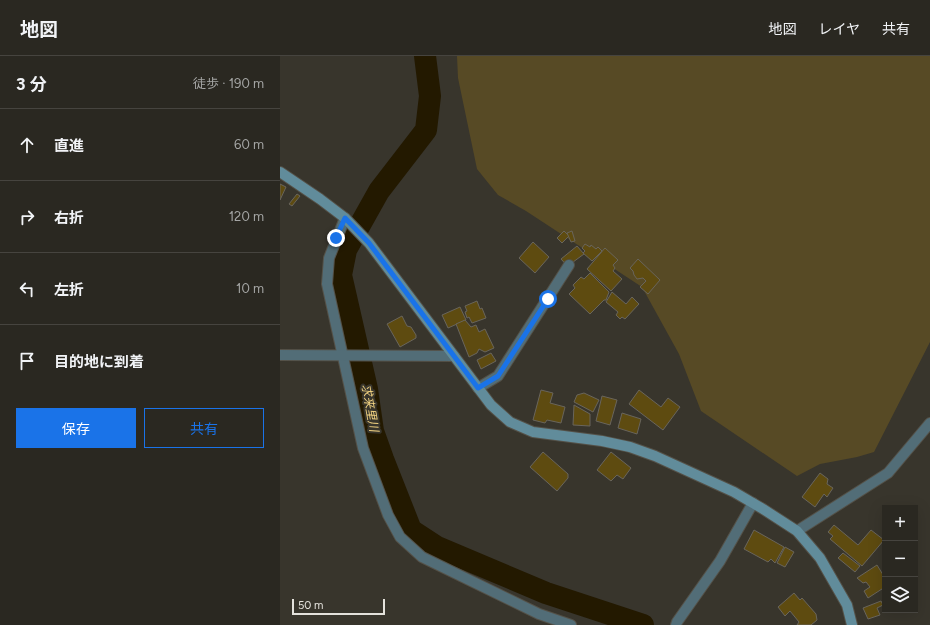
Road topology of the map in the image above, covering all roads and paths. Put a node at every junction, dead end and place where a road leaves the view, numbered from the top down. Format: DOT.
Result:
graph roads {
  1 [pos="280,172"];
  2 [pos="345,218"];
  3 [pos="570,266"];
  4 [pos="280,355"];
  5 [pos="344,355"];
  6 [pos="454,356"];
  7 [pos="478,388"];
  8 [pos="930,423"];
  9 [pos="753,503"];
  10 [pos="797,531"];
  11 [pos="571,625"];
  12 [pos="676,625"];
  13 [pos="852,625"];
  1 -- 2 [label="street"];
  2 -- 5 [label="street"];
  2 -- 6 [label="street"];
  3 -- 7 [label="street"];
  4 -- 5 [label="street"];
  5 -- 6 [label="street"];
  5 -- 11 [label="street"];
  6 -- 7 [label="street"];
  7 -- 9 [label="street"];
  8 -- 10 [label="street"];
  9 -- 10 [label="street"];
  9 -- 12 [label="street"];
  10 -- 13 [label="street"];
}
